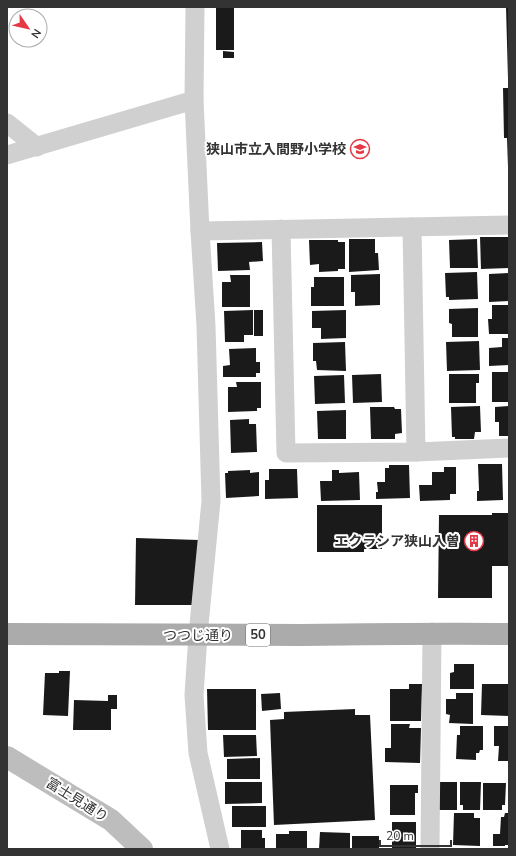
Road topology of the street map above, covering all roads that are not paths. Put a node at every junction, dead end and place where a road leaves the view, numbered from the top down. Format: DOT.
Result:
graph roads {
  1 [pos="195,7"];
  2 [pos="194,100"];
  3 [pos="7,123"];
  4 [pos="37,147"];
  5 [pos="7,155"];
  6 [pos="509,225"];
  7 [pos="412,227"];
  8 [pos="281,229"];
  9 [pos="200,231"];
  10 [pos="509,448"];
  11 [pos="416,452"];
  12 [pos="432,632"];
  13 [pos="7,634"];
  14 [pos="509,634"];
  15 [pos="198,635"];
  16 [pos="7,757"];
  17 [pos="142,849"];
  18 [pos="220,849"];
  19 [pos="430,849"];
  1 -- 2 [label="street"];
  2 -- 4 [label="street"];
  2 -- 9 [label="street"];
  3 -- 4 [label="street"];
  4 -- 5 [label="street"];
  6 -- 7 [label="street"];
  7 -- 8 [label="street"];
  7 -- 11 [label="street"];
  8 -- 9 [label="street"];
  8 -- 11 [label="street"];
  9 -- 15 [label="street"];
  10 -- 11 [label="street"];
  12 -- 14 [label="main road, つつじ通り / 50"];
  12 -- 15 [label="main road, つつじ通り / 50"];
  12 -- 19 [label="street"];
  13 -- 15 [label="main road, つつじ通り / 50"];
  15 -- 18 [label="street"];
  16 -- 17 [label="street, 富士見通り"];
}
